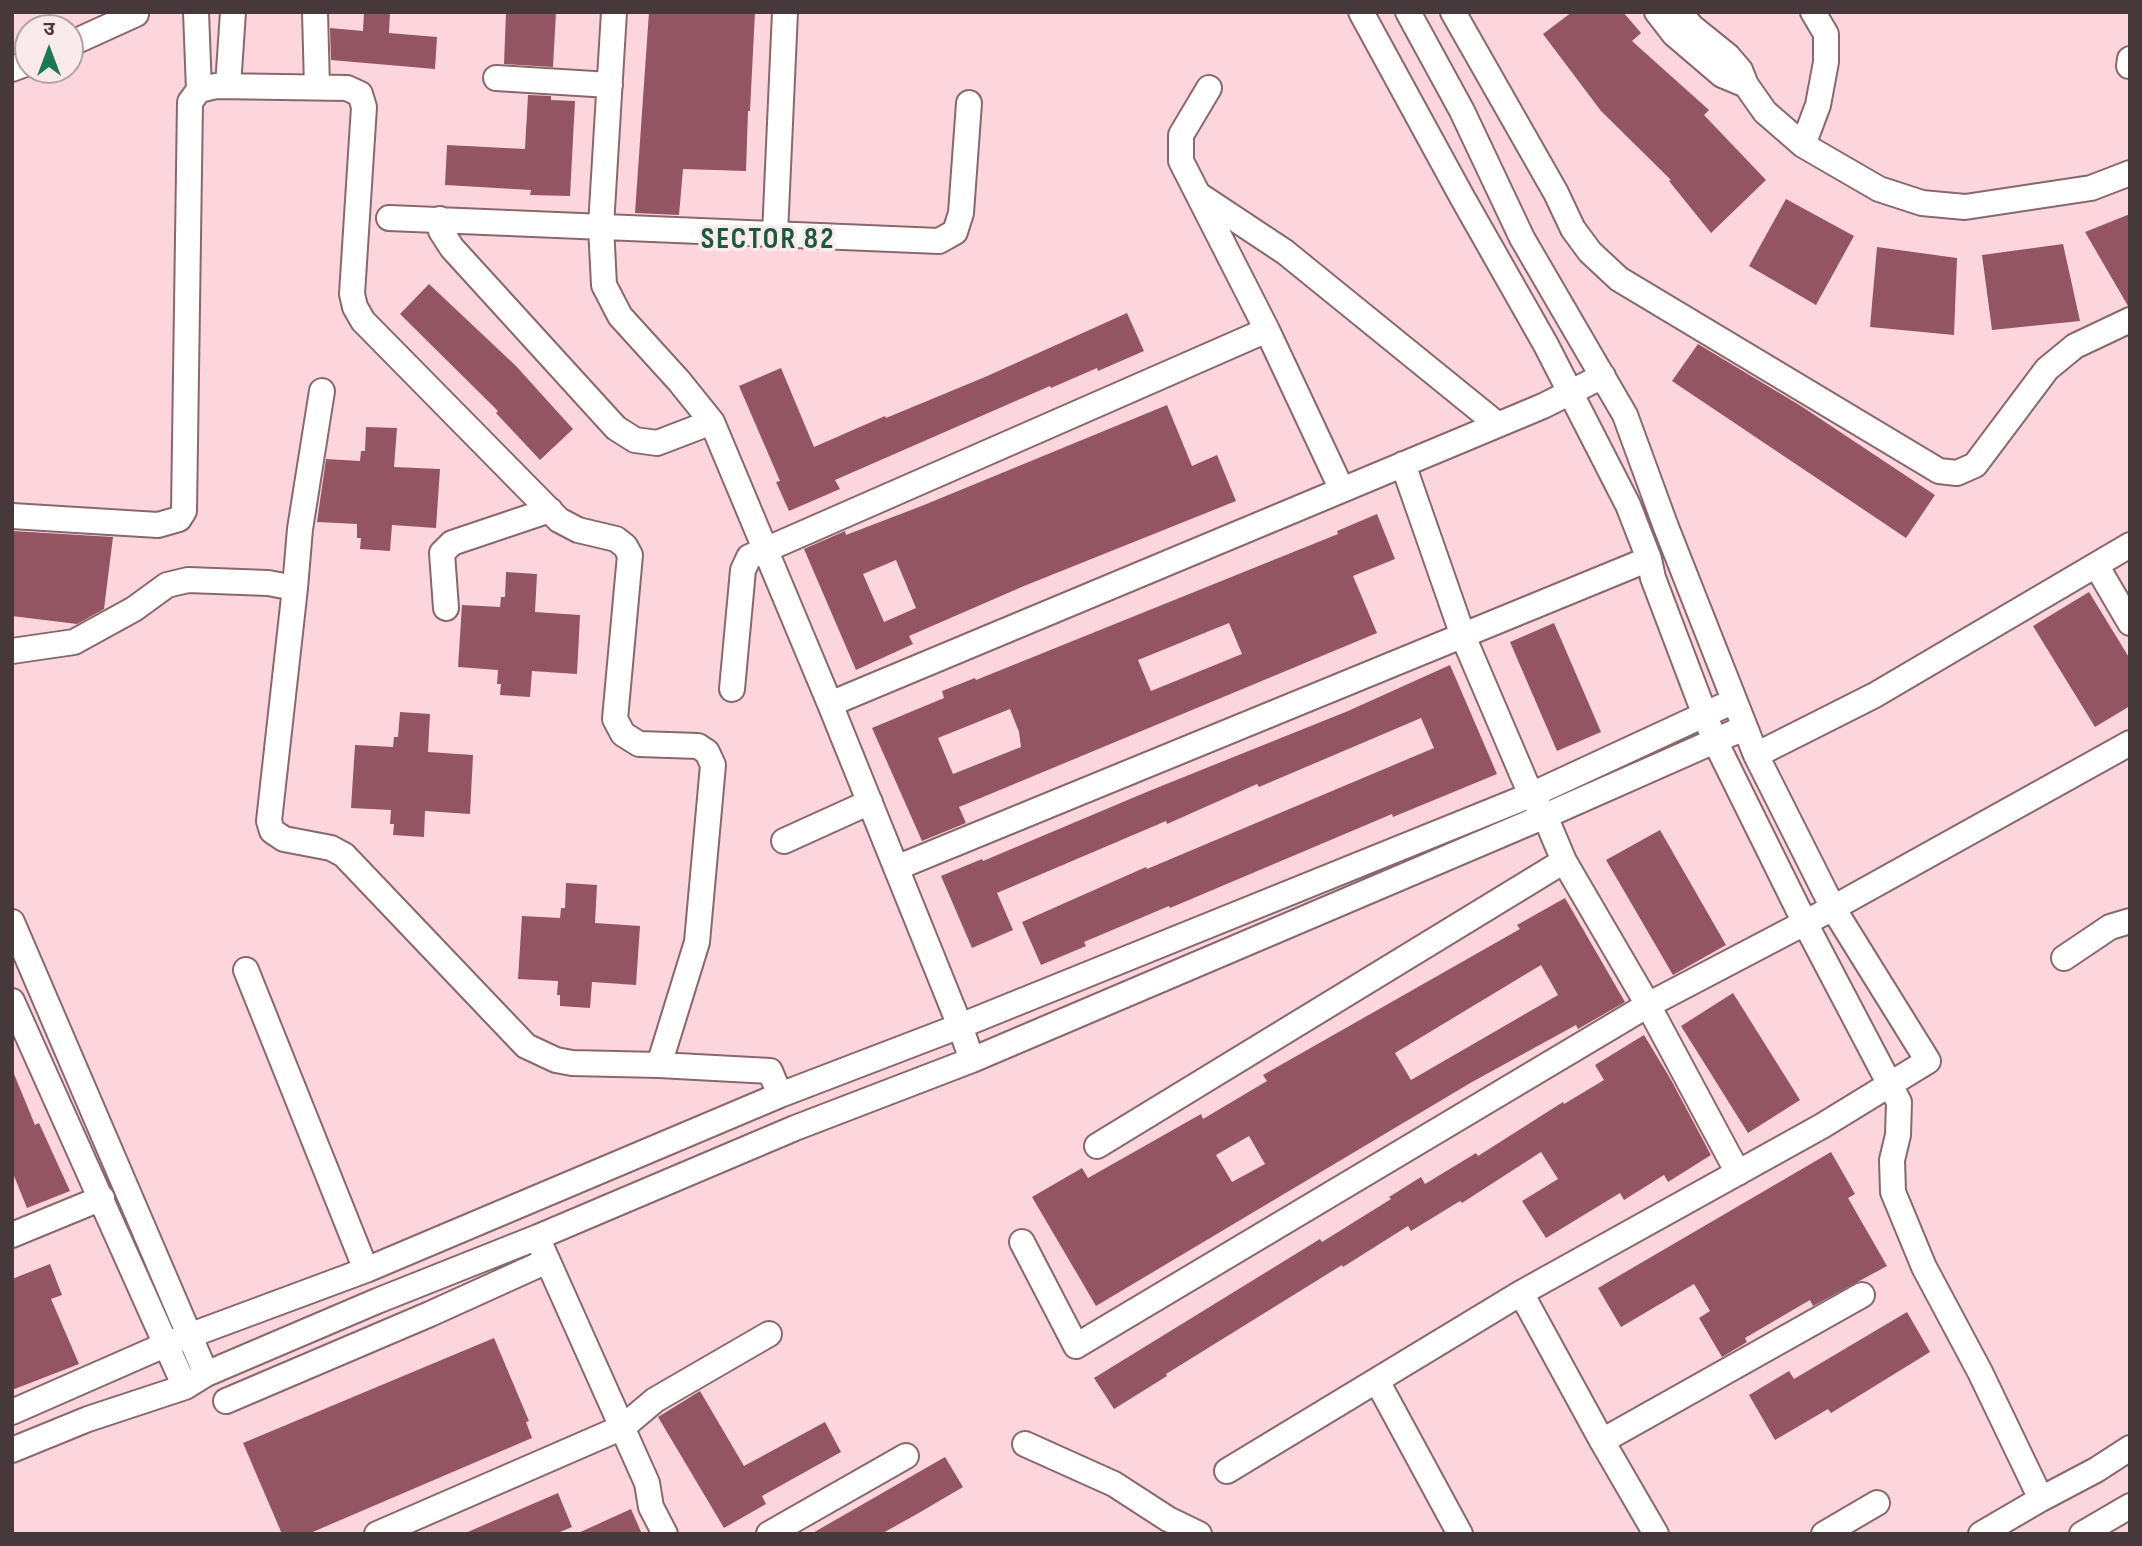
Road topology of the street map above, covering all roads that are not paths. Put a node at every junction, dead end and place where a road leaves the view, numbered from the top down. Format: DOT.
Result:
graph roads {
  1 [pos="196,12"];
  2 [pos="233,12"];
  3 [pos="315,12"];
  4 [pos="614,12"];
  5 [pos="785,12"];
  6 [pos="1362,12"];
  7 [pos="1408,12"];
  8 [pos="1453,12"];
  9 [pos="1657,12"];
  10 [pos="1679,12"];
  11 [pos="1813,12"];
  12 [pos="136,14"];
  13 [pos="84,38"];
  14 [pos="2130,59"];
  15 [pos="2129,66"];
  16 [pos="496,78"];
  17 [pos="610,85"];
  18 [pos="1746,85"];
  19 [pos="228,86"];
  20 [pos="317,88"];
  21 [pos="1209,88"];
  22 [pos="199,90"];
  23 [pos="969,103"];
  24 [pos="1803,145"];
  25 [pos="2130,173"];
  26 [pos="1199,195"];
  27 [pos="390,218"];
  28 [pos="440,219"];
  29 [pos="601,226"];
  30 [pos="775,234"];
  31 [pos="2130,320"];
  32 [pos="1267,330"];
  33 [pos="1603,376"];
  34 [pos="322,391"];
  35 [pos="1572,393"];
  36 [pos="712,422"];
  37 [pos="1497,424"];
  38 [pos="1404,464"];
  39 [pos="1342,489"];
  40 [pos="550,510"];
  41 [pos="12,516"];
  42 [pos="2130,545"];
  43 [pos="765,548"];
  44 [pos="1649,559"];
  45 [pos="2096,565"];
  46 [pos="295,588"];
  47 [pos="446,608"];
  48 [pos="2130,623"];
  49 [pos="1463,636"];
  50 [pos="12,651"];
  51 [pos="732,689"];
  52 [pos="1734,701"];
  53 [pos="830,704"];
  54 [pos="1704,713"];
  55 [pos="1744,728"];
  56 [pos="1714,739"];
  57 [pos="2130,743"];
  58 [pos="1756,755"];
  59 [pos="1531,795"];
  60 [pos="870,803"];
  61 [pos="1545,816"];
  62 [pos="784,841"];
  63 [pos="1564,861"];
  64 [pos="895,868"];
  65 [pos="1833,908"];
  66 [pos="2130,921"];
  67 [pos="12,922"];
  68 [pos="1805,923"];
  69 [pos="2064,958"];
  70 [pos="246,970"];
  71 [pos="12,1002"];
  72 [pos="1648,1005"];
  73 [pos="960,1026"];
  74 [pos="17,1027"];
  75 [pos="972,1060"];
  76 [pos="668,1066"];
  77 [pos="1891,1084"];
  78 [pos="780,1095"];
  79 [pos="1097,1146"];
  80 [pos="1738,1173"];
  81 [pos="102,1198"];
  82 [pos="12,1235"];
  83 [pos="538,1237"];
  84 [pos="1022,1242"];
  85 [pos="547,1261"];
  86 [pos="366,1270"];
  87 [pos="1521,1293"];
  88 [pos="1862,1295"];
  89 [pos="769,1334"];
  90 [pos="191,1335"];
  91 [pos="167,1344"];
  92 [pos="206,1374"];
  93 [pos="1377,1381"];
  94 [pos="185,1387"];
  95 [pos="226,1401"];
  96 [pos="12,1412"];
  97 [pos="622,1427"];
  98 [pos="1602,1441"];
  99 [pos="1025,1444"];
  100 [pos="2130,1448"];
  101 [pos="12,1450"];
  102 [pos="906,1456"];
  103 [pos="1227,1471"];
  104 [pos="647,1483"];
  105 [pos="2041,1499"];
  106 [pos="1877,1503"];
  107 [pos="2130,1506"];
  108 [pos="377,1534"];
  109 [pos="665,1534"];
  110 [pos="683,1534"];
  111 [pos="769,1534"];
  112 [pos="1199,1534"];
  113 [pos="1460,1534"];
  114 [pos="1656,1534"];
  115 [pos="1824,1534"];
  116 [pos="1981,1534"];
  117 [pos="2082,1534"];
  1 -- 22 [label="street"];
  2 -- 19 [label="street"];
  3 -- 20 [label="street"];
  4 -- 17 [label="street"];
  5 -- 30 [label="street"];
  6 -- 35 [label="street"];
  7 -- 33 [label="street"];
  8 -- 31 [label="street"];
  9 -- 18 [label="street"];
  10 -- 18 [label="street"];
  11 -- 24 [label="street"];
  12 -- 13 [label="street"];
  14 -- 15 [label="street"];
  16 -- 17 [label="street"];
  17 -- 29 [label="street"];
  18 -- 24 [label="street"];
  19 -- 20 [label="street"];
  19 -- 22 [label="street"];
  20 -- 40 [label="street"];
  21 -- 26 [label="street"];
  22 -- 41 [label="street"];
  23 -- 30 [label="street"];
  24 -- 25 [label="street"];
  26 -- 32 [label="street"];
  26 -- 37 [label="street"];
  27 -- 28 [label="street"];
  28 -- 29 [label="street"];
  28 -- 36 [label="street"];
  29 -- 30 [label="street"];
  29 -- 36 [label="street"];
  32 -- 39 [label="street"];
  32 -- 43 [label="street"];
  33 -- 35 [label="street"];
  33 -- 52 [label="street"];
  34 -- 46 [label="street"];
  35 -- 37 [label="street"];
  35 -- 44 [label="street"];
  36 -- 43 [label="street"];
  37 -- 38 [label="street"];
  38 -- 39 [label="street"];
  38 -- 49 [label="street"];
  39 -- 53 [label="street"];
  40 -- 47 [label="street"];
  40 -- 76 [label="street"];
  42 -- 45 [label="street"];
  43 -- 51 [label="street"];
  43 -- 53 [label="street"];
  44 -- 49 [label="street"];
  44 -- 54 [label="street"];
  45 -- 48 [label="street"];
  45 -- 58 [label="street"];
  46 -- 50 [label="street"];
  46 -- 76 [label="street"];
  49 -- 59 [label="street"];
  49 -- 64 [label="street"];
  52 -- 54 [label="street"];
  52 -- 55 [label="street"];
  53 -- 60 [label="street"];
  54 -- 56 [label="street"];
  54 -- 59 [label="street"];
  55 -- 56 [label="street"];
  55 -- 58 [label="street"];
  56 -- 61 [label="street"];
  56 -- 68 [label="street"];
  57 -- 65 [label="street"];
  58 -- 65 [label="street"];
  59 -- 61 [label="street"];
  59 -- 73 [label="street"];
  60 -- 62 [label="street"];
  60 -- 64 [label="street"];
  61 -- 63 [label="street"];
  61 -- 75 [label="street"];
  63 -- 72 [label="street"];
  63 -- 79 [label="street"];
  64 -- 73 [label="street"];
  65 -- 68 [label="street"];
  65 -- 77 [label="street"];
  66 -- 69 [label="street"];
  67 -- 90 [label="street"];
  68 -- 72 [label="street"];
  68 -- 77 [label="street"];
  70 -- 86 [label="street"];
  71 -- 74 [label="street"];
  72 -- 80 [label="street"];
  72 -- 84 [label="street"];
  73 -- 75 [label="street"];
  73 -- 78 [label="street"];
  74 -- 81 [label="street"];
  75 -- 83 [label="street"];
  76 -- 78 [label="street"];
  77 -- 80 [label="street"];
  77 -- 105 [label="street"];
  78 -- 86 [label="street"];
  80 -- 87 [label="street"];
  81 -- 82 [label="street"];
  81 -- 91 [label="street"];
  83 -- 85 [label="street"];
  83 -- 92 [label="street"];
  85 -- 95 [label="street"];
  85 -- 97 [label="street"];
  86 -- 90 [label="street"];
  87 -- 93 [label="street"];
  87 -- 98 [label="street"];
  88 -- 98 [label="street"];
  89 -- 97 [label="street"];
  90 -- 91 [label="street"];
  90 -- 92 [label="street"];
  91 -- 94 [label="street"];
  91 -- 96 [label="street"];
  92 -- 94 [label="street"];
  93 -- 103 [label="street"];
  93 -- 113 [label="street"];
  94 -- 101 [label="street"];
  97 -- 104 [label="street"];
  97 -- 108 [label="street"];
  98 -- 114 [label="street"];
  99 -- 112 [label="street"];
  100 -- 105 [label="street"];
  102 -- 111 [label="street"];
  104 -- 109 [label="street"];
  104 -- 110 [label="street"];
  105 -- 116 [label="street"];
  106 -- 115 [label="street"];
  107 -- 117 [label="street"];
}
